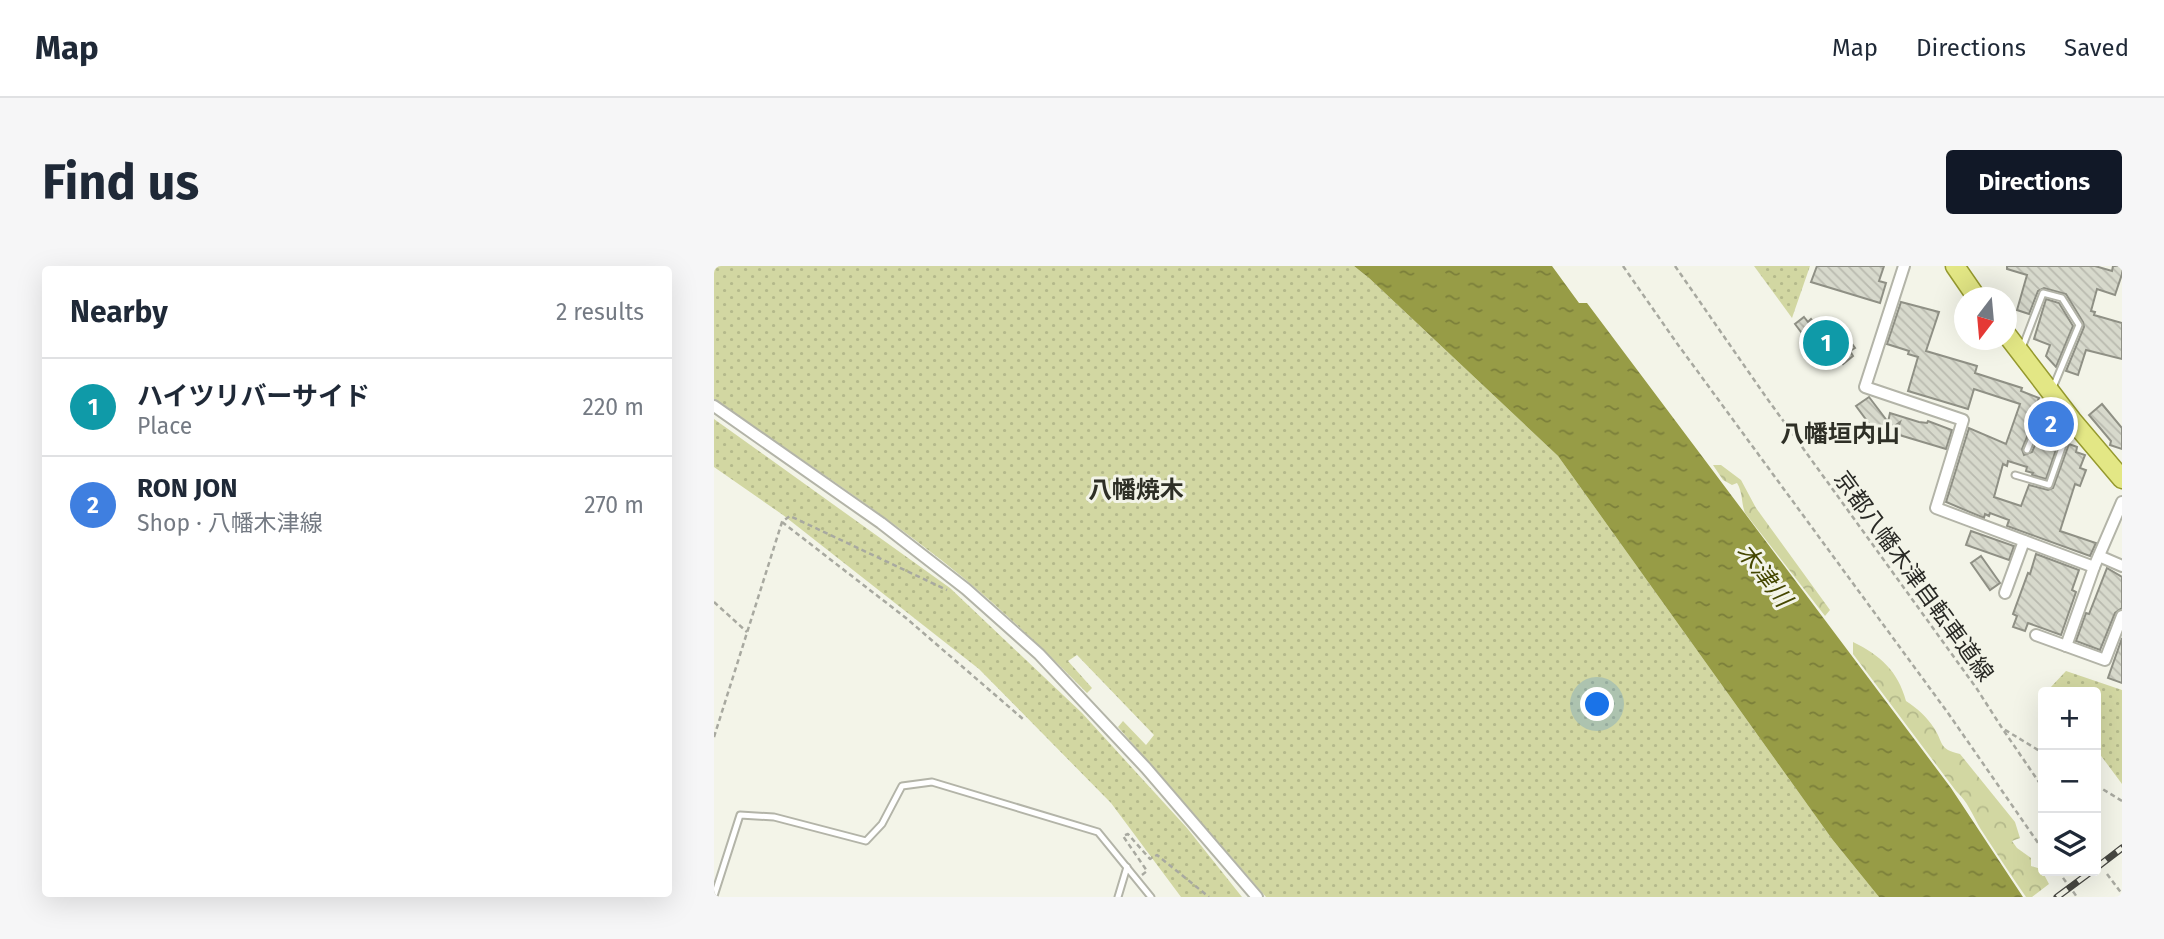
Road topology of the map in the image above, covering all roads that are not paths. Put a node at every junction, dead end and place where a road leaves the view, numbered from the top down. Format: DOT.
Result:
graph roads {
  1 [pos="1904,266"];
  2 [pos="1955,266"];
  3 [pos="1969,287"];
  4 [pos="2017,348"];
  5 [pos="2020,352"];
  6 [pos="2050,390"];
  7 [pos="714,406"];
  8 [pos="2072,419"];
  9 [pos="2027,450"];
  10 [pos="2015,475"];
  11 [pos="2122,479"];
  12 [pos="2122,502"];
  13 [pos="2024,541"];
  14 [pos="2096,562"];
  15 [pos="2122,566"];
  16 [pos="2005,593"];
  17 [pos="2122,616"];
  18 [pos="2036,635"];
  19 [pos="2066,646"];
  20 [pos="1127,867"];
  21 [pos="714,896"];
  22 [pos="1118,897"];
  23 [pos="1151,897"];
  24 [pos="1257,897"];
  1 -- 13 [label="street"];
  2 -- 3 [label="main road"];
  4 -- 5 [label="main road"];
  5 -- 6 [label="main road"];
  5 -- 6 [label="lane"];
  6 -- 8 [label="main road"];
  6 -- 9 [label="lane"];
  7 -- 24 [label="street"];
  8 -- 10 [label="lane"];
  8 -- 11 [label="main road"];
  12 -- 14 [label="street"];
  13 -- 14 [label="street"];
  13 -- 16 [label="street"];
  14 -- 15 [label="street"];
  14 -- 19 [label="street"];
  17 -- 19 [label="street"];
  18 -- 19 [label="street"];
  20 -- 21 [label="lane"];
  20 -- 22 [label="lane"];
  20 -- 23 [label="lane"];
}
